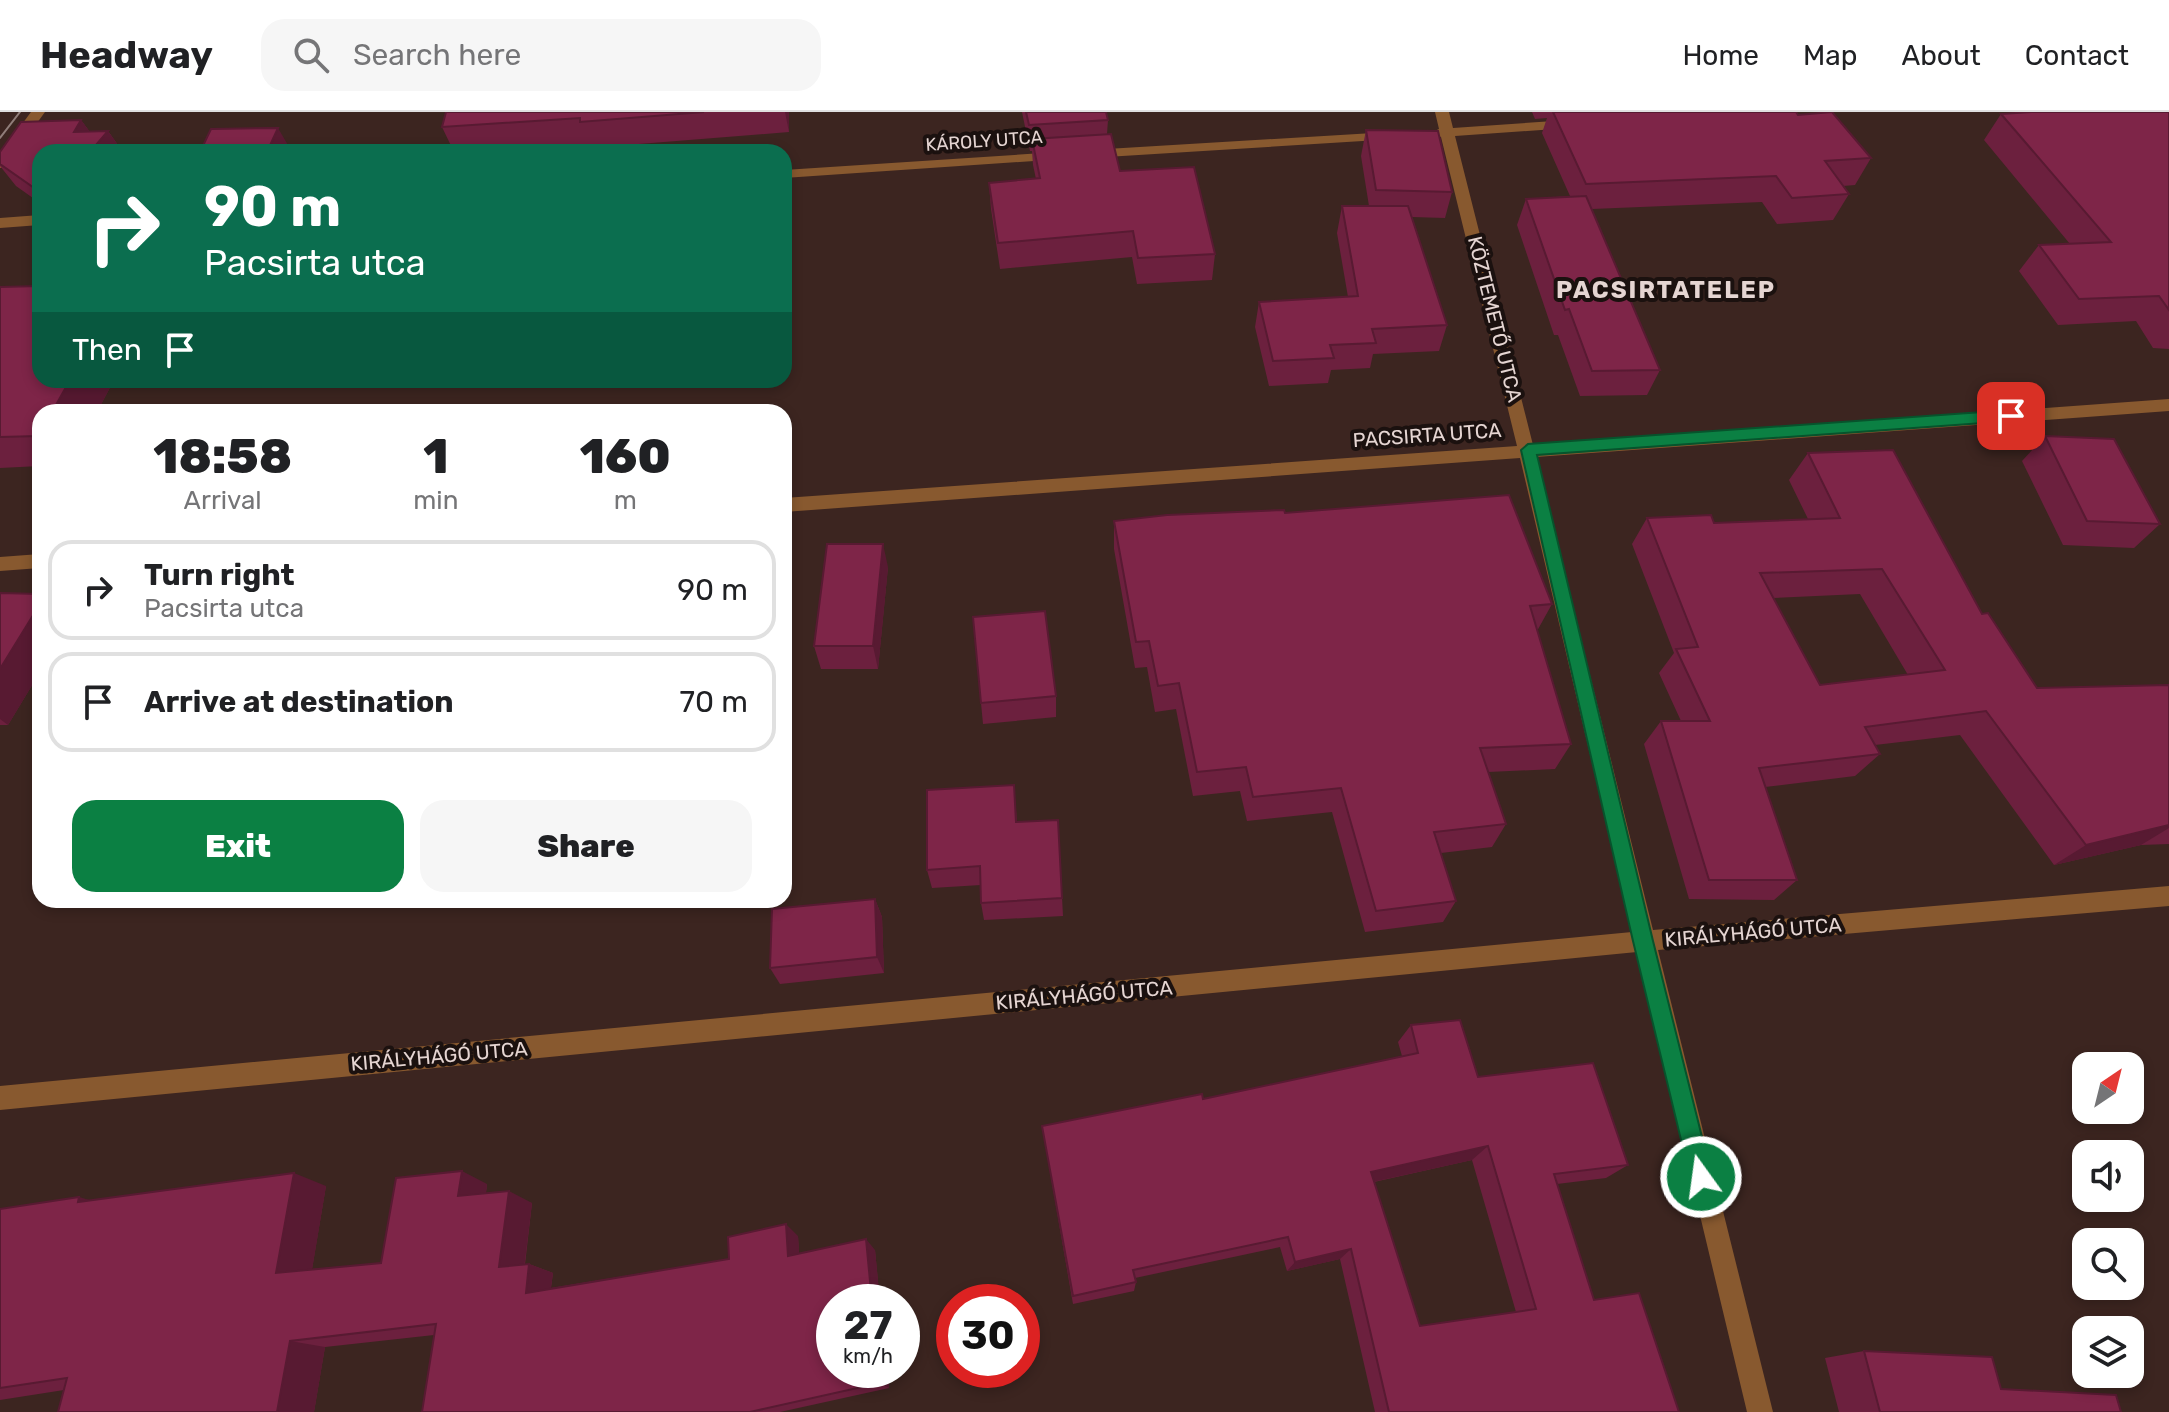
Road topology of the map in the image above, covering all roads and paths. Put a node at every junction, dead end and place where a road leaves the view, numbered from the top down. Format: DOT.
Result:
graph roads {
  1 [pos="38,112"];
  2 [pos="1445,122"];
  3 [pos="1589,123"];
  4 [pos="1416,134"];
  5 [pos="1400,135"];
  6 [pos="0,164"];
  7 [pos="792,173"];
  8 [pos="32,221"];
  9 [pos="0,223"];
  10 [pos="2169,405"];
  11 [pos="1528,450"];
  12 [pos="792,504"];
  13 [pos="32,562"];
  14 [pos="0,564"];
  15 [pos="2169,896"];
  16 [pos="1643,941"];
  17 [pos="0,1098"];
  18 [pos="1760,1412"];
  1 -- 6 [label="street"];
  2 -- 3 [label="street"];
  2 -- 4 [label="street"];
  2 -- 11 [label="street, KÖZTEMETŐ UTCA"];
  5 -- 7 [label="street, KÁROLY UTCA"];
  8 -- 9 [label="street"];
  10 -- 11 [label="street, PACSIRTA UTCA"];
  11 -- 12 [label="street, PACSIRTA UTCA"];
  11 -- 16 [label="street, KÖZTEMETŐ UTCA"];
  13 -- 14 [label="street"];
  15 -- 16 [label="street, KIRÁLYHÁGÓ UTCA"];
  16 -- 17 [label="street, KIRÁLYHÁGÓ UTCA"];
  16 -- 18 [label="street, KÖZTEMETŐ UTCA"];
}
